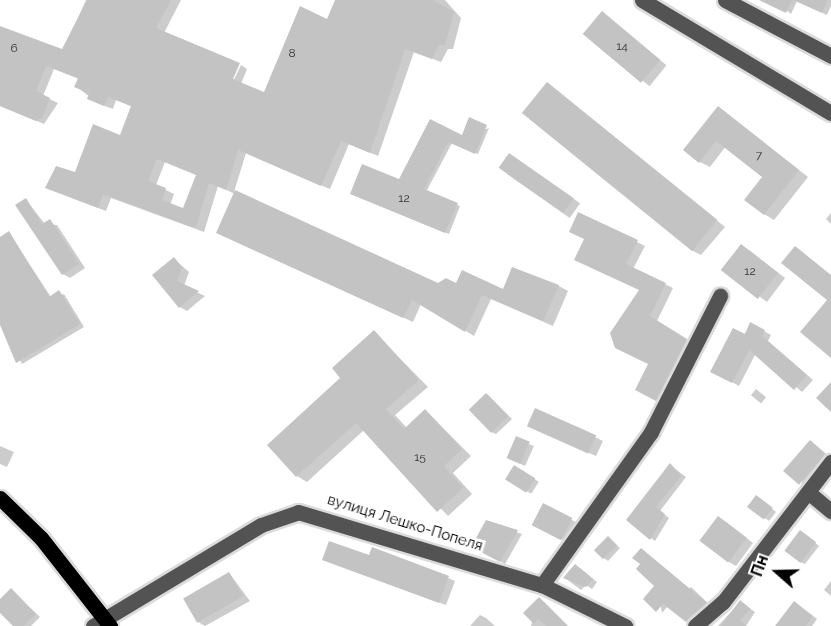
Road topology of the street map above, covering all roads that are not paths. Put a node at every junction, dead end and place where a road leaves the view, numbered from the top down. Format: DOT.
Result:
graph roads {
  1 [pos="642,0"];
  2 [pos="725,0"];
  3 [pos="831,56"];
  4 [pos="831,113"];
  5 [pos="720,296"];
  6 [pos="831,462"];
  7 [pos="808,492"];
  8 [pos="0,498"];
  9 [pos="831,511"];
  10 [pos="542,585"];
  11 [pos="102,624"];
  12 [pos="625,626"];
  13 [pos="695,626"];
  1 -- 4 [label="street"];
  2 -- 3 [label="street"];
  5 -- 10 [label="street"];
  6 -- 7 [label="street"];
  7 -- 9 [label="street"];
  7 -- 13 [label="street"];
  8 -- 11 [label="main road, вулиця Лешко-Попеля"];
  10 -- 11 [label="street, вулиця Лешко-Попеля"];
  10 -- 12 [label="street, вулиця Лешко-Попеля"];
}
